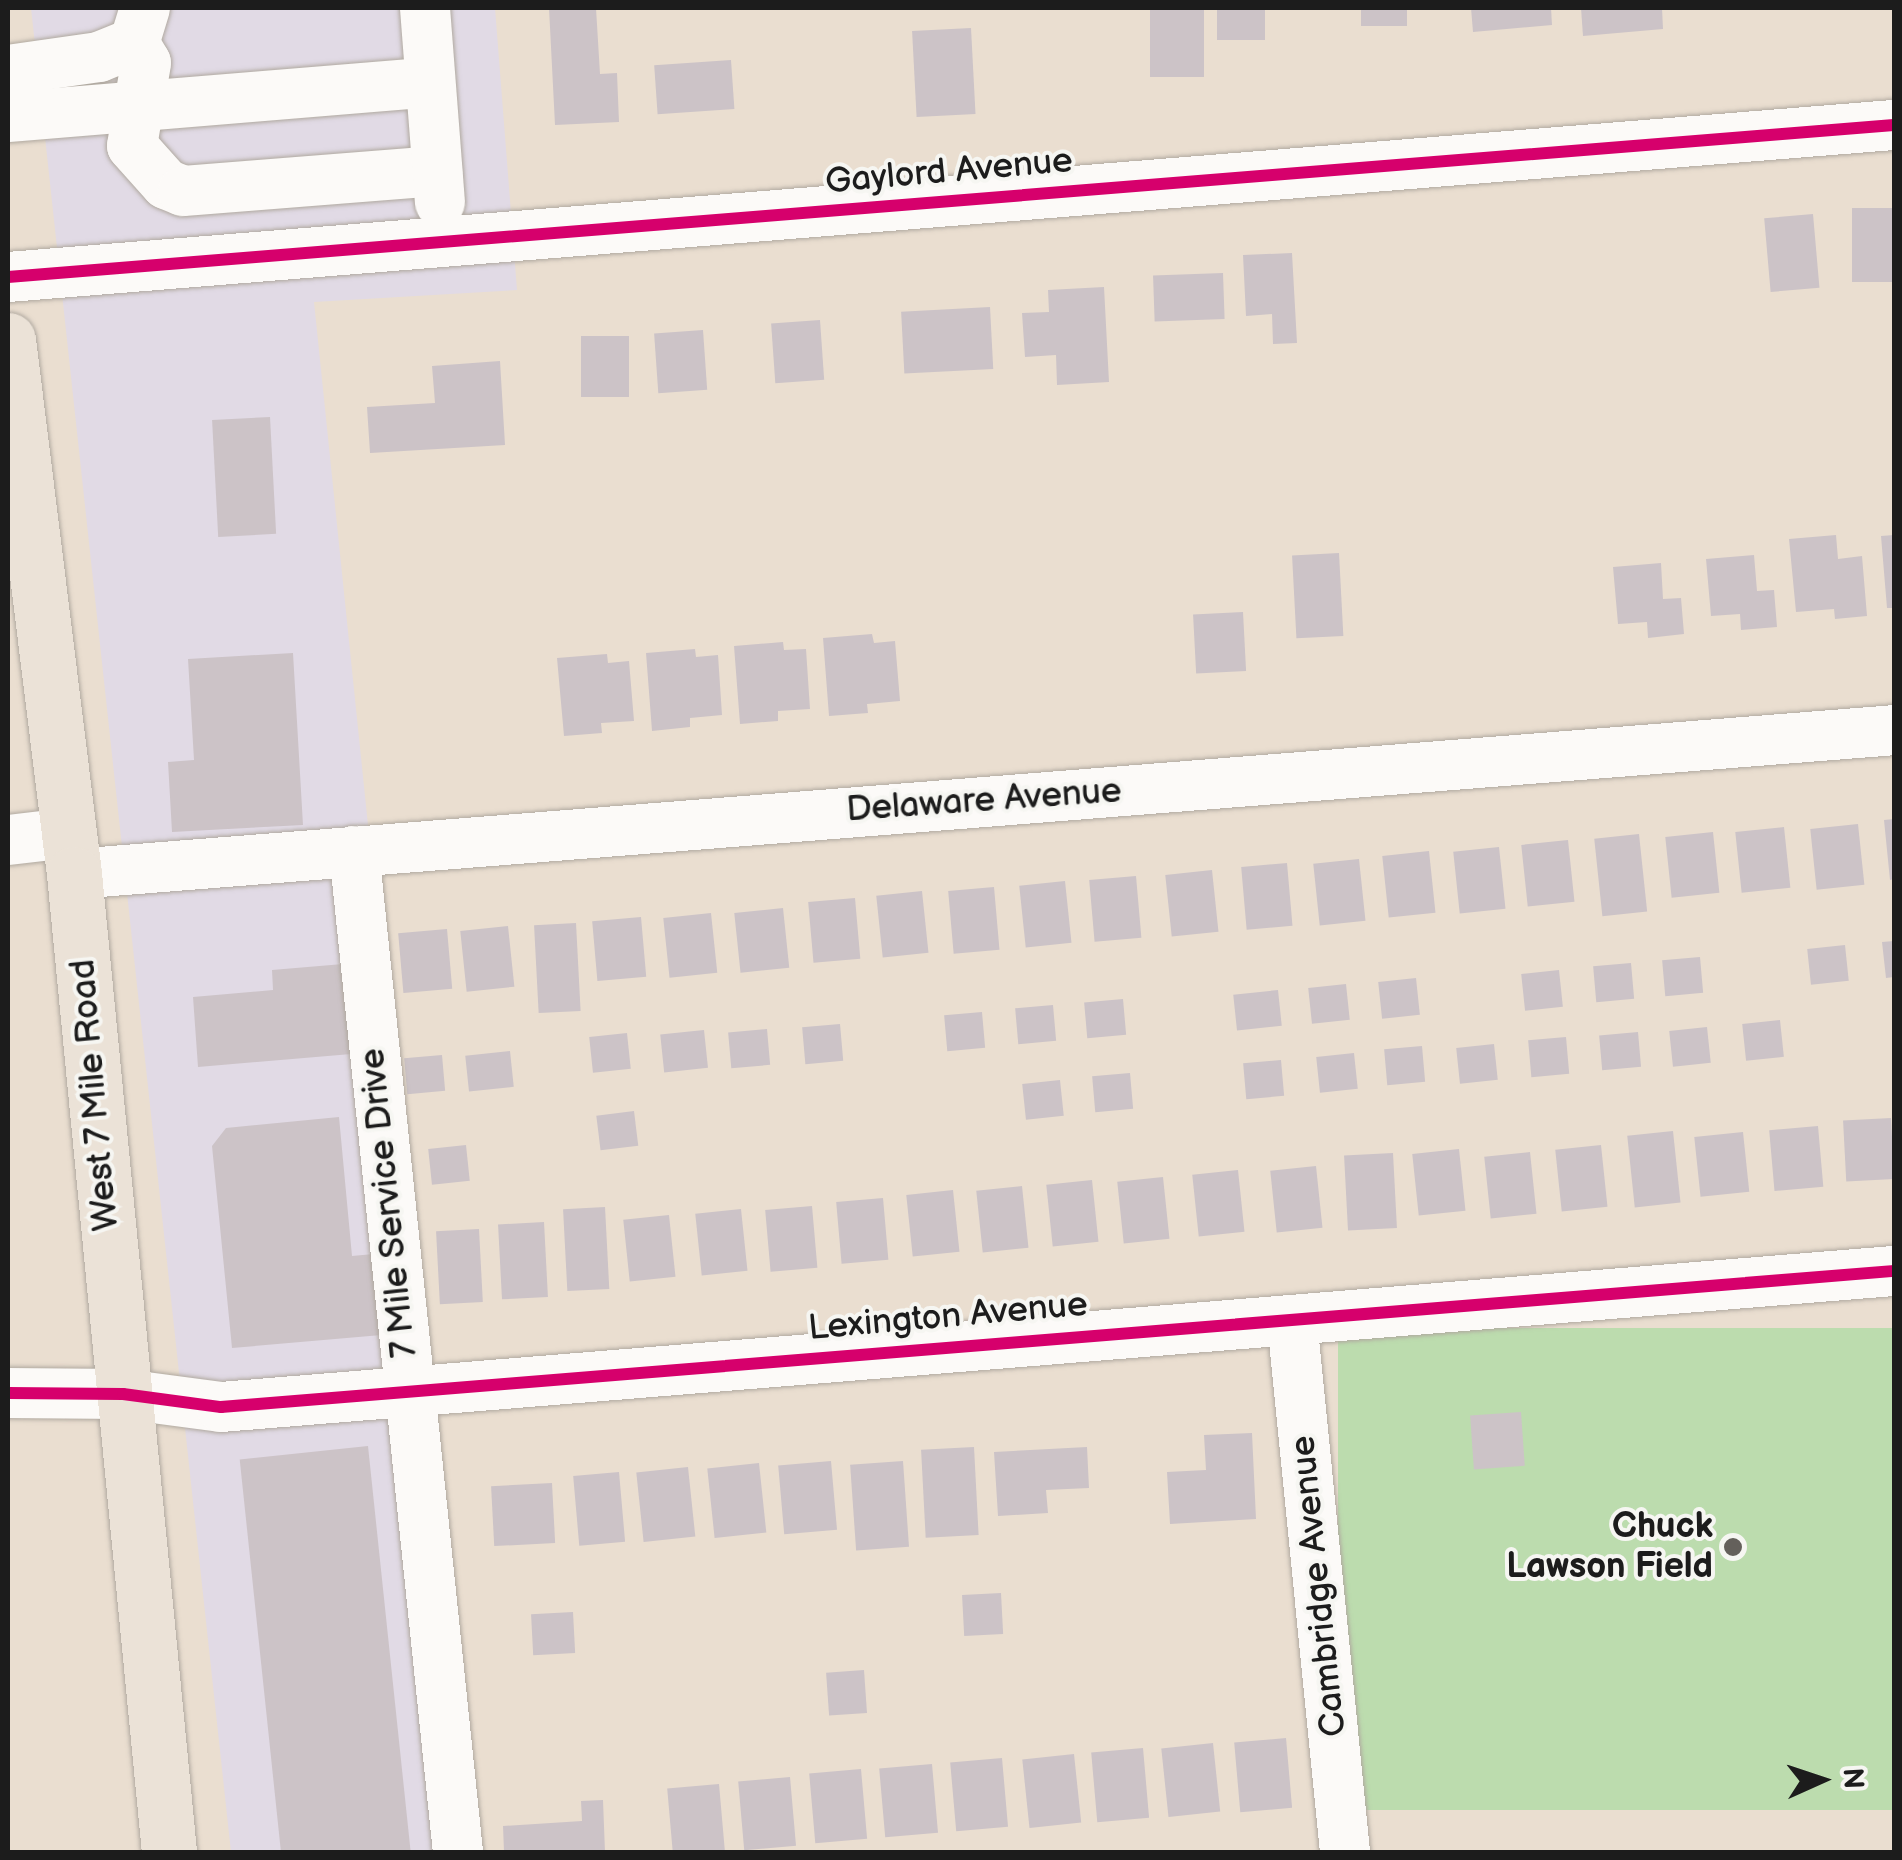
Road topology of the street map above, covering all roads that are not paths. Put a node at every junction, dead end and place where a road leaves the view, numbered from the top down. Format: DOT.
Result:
graph roads {
  1 [pos="425,8"];
  2 [pos="140,25"];
  3 [pos="8,70"];
  4 [pos="430,82"];
  5 [pos="140,106"];
  6 [pos="8,117"];
  7 [pos="1894,126"];
  8 [pos="437,171"];
  9 [pos="444,242"];
  10 [pos="8,276"];
  11 [pos="8,340"];
  12 [pos="1894,730"];
  13 [pos="8,840"];
  14 [pos="354,851"];
  15 [pos="71,853"];
  16 [pos="1894,1271"];
  17 [pos="1292,1320"];
  18 [pos="408,1391"];
  19 [pos="8,1393"];
  20 [pos="123,1394"];
  21 [pos="168,1852"];
  22 [pos="458,1852"];
  23 [pos="1346,1852"];
  1 -- 4 [label="street"];
  2 -- 3 [label="street"];
  2 -- 5 [label="street"];
  4 -- 5 [label="street"];
  4 -- 8 [label="street"];
  5 -- 6 [label="street"];
  5 -- 8 [label="street"];
  7 -- 9 [label="street, Gaylord Avenue"];
  8 -- 9 [label="street"];
  9 -- 10 [label="street, Gaylord Avenue"];
  11 -- 15 [label="main road, West 7 Mile Road"];
  12 -- 14 [label="street, Delaware Avenue"];
  13 -- 15 [label="street, Delaware Avenue"];
  14 -- 15 [label="street, Delaware Avenue"];
  14 -- 18 [label="street, 7 Mile Service Drive"];
  15 -- 20 [label="main road, West 7 Mile Road"];
  16 -- 17 [label="street, Lexington Avenue"];
  17 -- 18 [label="street, Lexington Avenue"];
  17 -- 23 [label="street, Cambridge Avenue"];
  18 -- 20 [label="street, Lexington Avenue"];
  18 -- 22 [label="street, 7 Mile Service Drive"];
  19 -- 20 [label="street, Lexington Avenue"];
  20 -- 21 [label="main road, West 7 Mile Road"];
}
